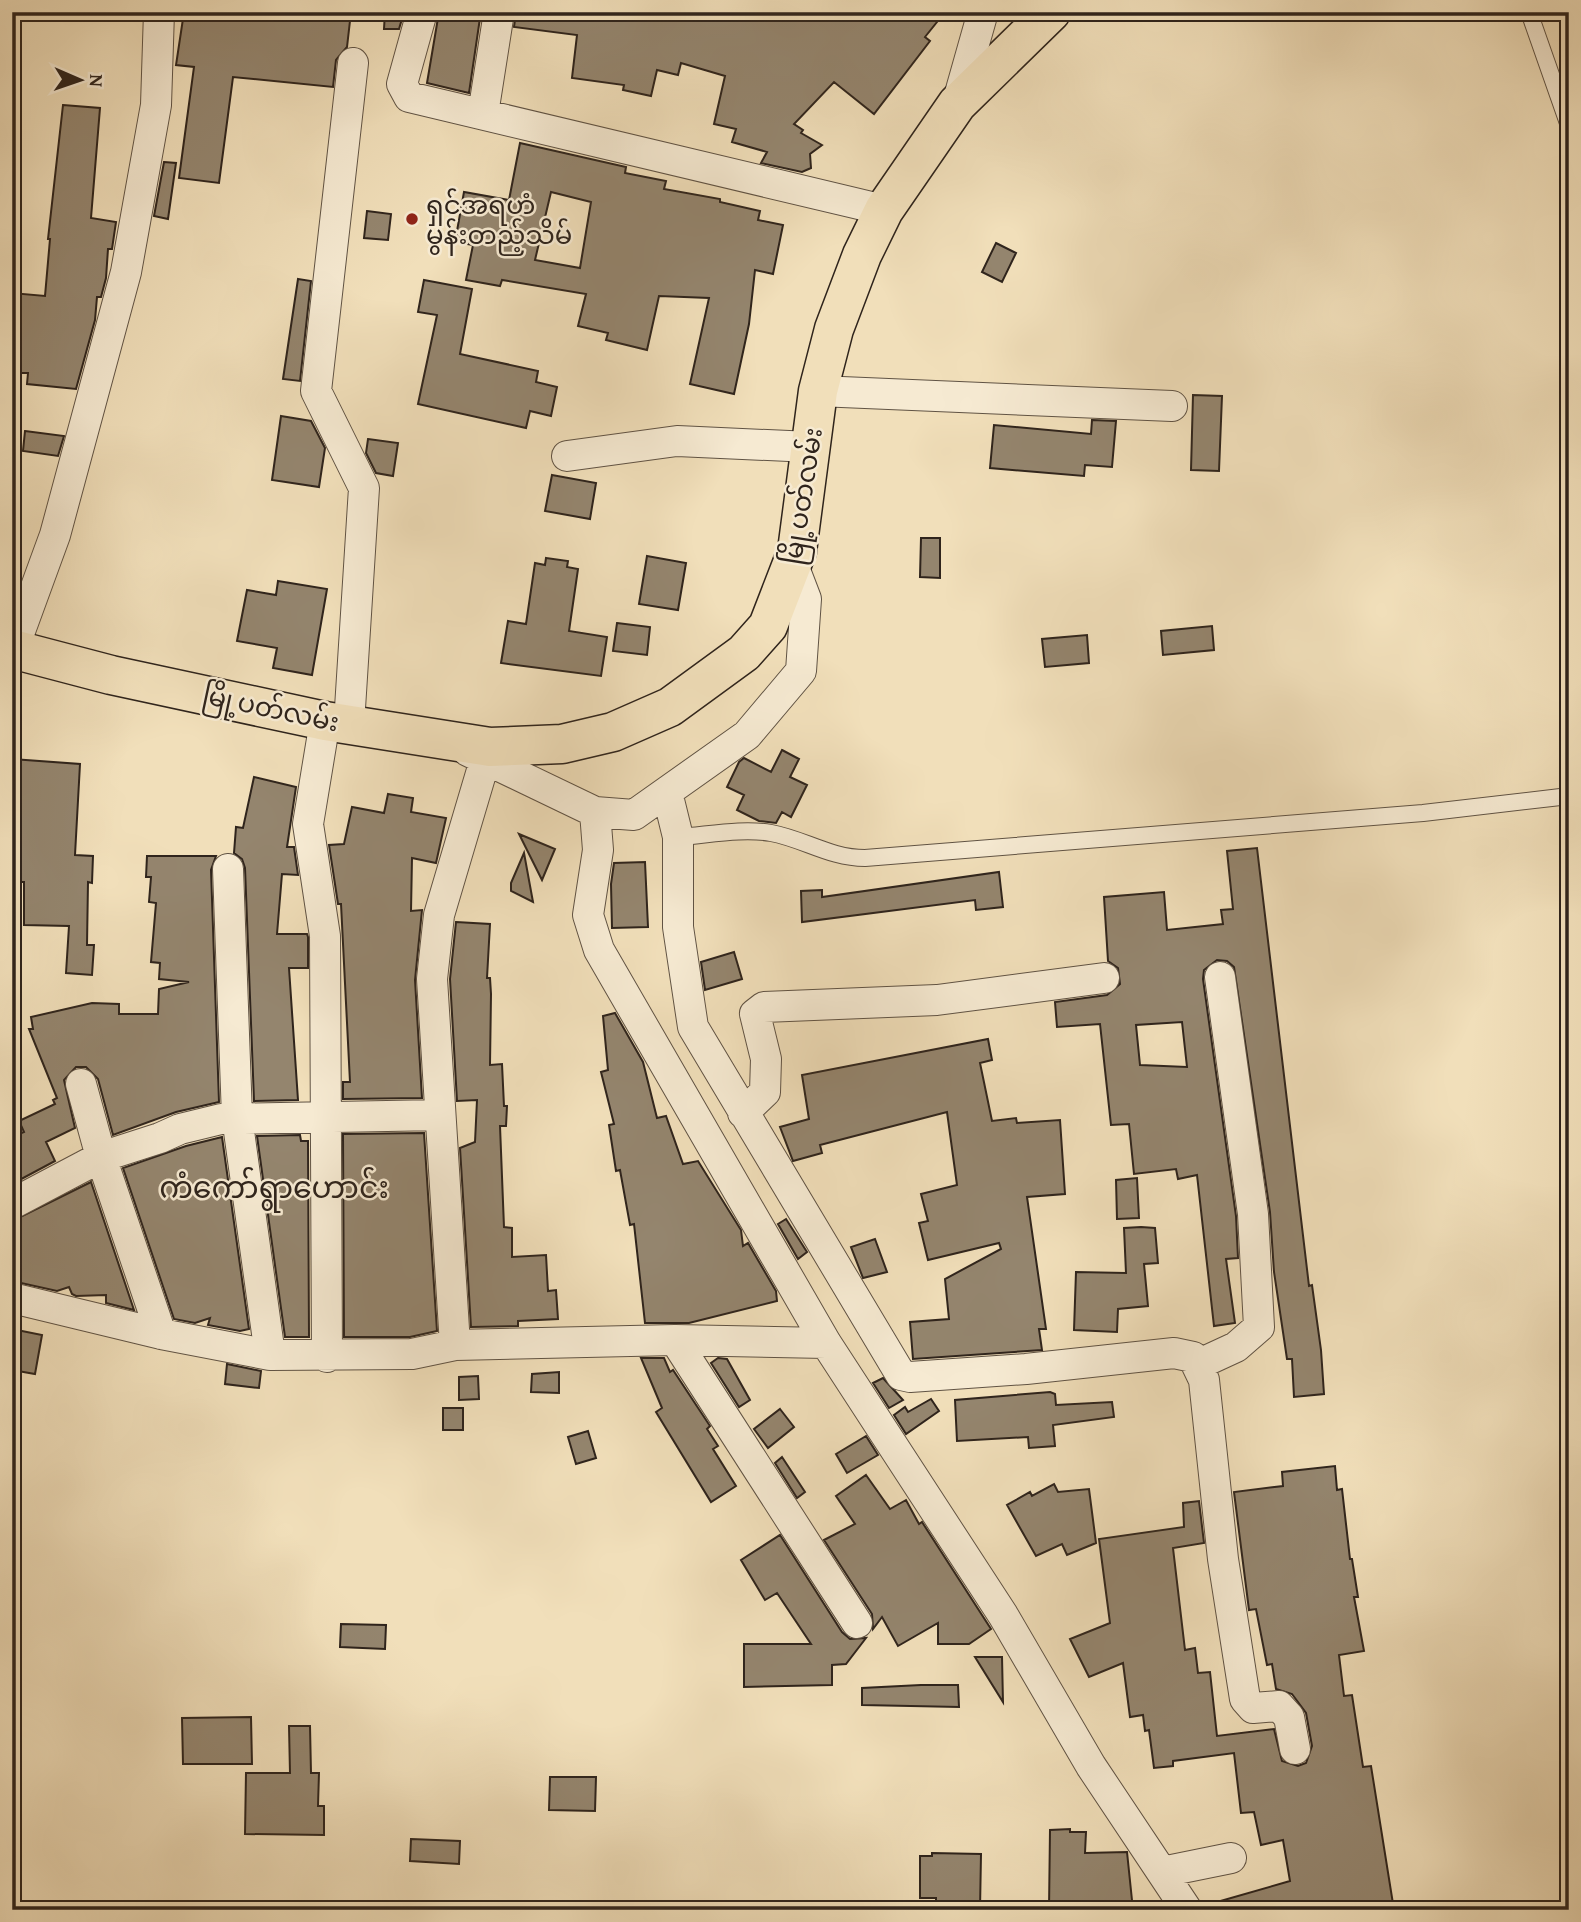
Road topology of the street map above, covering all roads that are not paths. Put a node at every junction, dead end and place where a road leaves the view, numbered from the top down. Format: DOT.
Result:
graph roads {
  1 [pos="159,12"];
  2 [pos="422,12"];
  3 [pos="499,12"];
  4 [pos="983,12"];
  5 [pos="1051,12"];
  6 [pos="1529,12"];
  7 [pos="353,63"];
  8 [pos="957,104"];
  9 [pos="483,114"];
  10 [pos="1569,126"];
  11 [pos="884,210"];
  12 [pos="818,391"];
  13 [pos="1172,406"];
  14 [pos="811,447"];
  15 [pos="567,456"];
  16 [pos="793,565"];
  17 [pos="13,650"];
  18 [pos="337,722"];
  19 [pos="442,739"];
  20 [pos="485,760"];
  21 [pos="667,792"];
  22 [pos="1569,796"];
  23 [pos="595,812"];
  24 [pos="678,837"];
  25 [pos="228,869"];
  26 [pos="1220,977"];
  27 [pos="1104,978"];
  28 [pos="81,1084"];
  29 [pos="743,1113"];
  30 [pos="440,1115"];
  31 [pos="237,1117"];
  32 [pos="325,1118"];
  33 [pos="101,1157"];
  34 [pos="12,1204"];
  35 [pos="12,1298"];
  36 [pos="161,1334"];
  37 [pos="675,1340"];
  38 [pos="826,1343"];
  39 [pos="455,1346"];
  40 [pos="270,1355"];
  41 [pos="327,1357"];
  42 [pos="1197,1365"];
  43 [pos="857,1623"];
  44 [pos="1295,1749"];
  45 [pos="1231,1858"];
  46 [pos="1162,1872"];
  47 [pos="1187,1910"];
  1 -- 17 [label="street"];
  2 -- 9 [label="street"];
  3 -- 9 [label="street"];
  4 -- 8 [label="street"];
  5 -- 8 [label="main road, မြို့ပတ်လမ်း"];
  6 -- 10 [label="lane"];
  7 -- 18 [label="street"];
  8 -- 11 [label="main road, မြို့ပတ်လမ်း"];
  9 -- 11 [label="street"];
  11 -- 12 [label="main road, မြို့ပတ်လမ်း"];
  12 -- 13 [label="street"];
  12 -- 14 [label="main road, မြို့ပတ်လမ်း"];
  14 -- 15 [label="street"];
  14 -- 16 [label="main road, မြို့ပတ်လမ်း"];
  16 -- 19 [label="main road, မြို့ပတ်လမ်း"];
  16 -- 21 [label="street"];
  17 -- 18 [label="main road, မြို့ပတ်လမ်း"];
  18 -- 19 [label="main road, မြို့ပတ်လမ်း"];
  18 -- 32 [label="street"];
  19 -- 20 [label="street"];
  20 -- 23 [label="street"];
  20 -- 30 [label="street"];
  21 -- 23 [label="street"];
  21 -- 24 [label="street"];
  22 -- 24 [label="lane"];
  23 -- 38 [label="street"];
  24 -- 29 [label="street"];
  25 -- 31 [label="street"];
  26 -- 42 [label="street"];
  27 -- 29 [label="street"];
  28 -- 33 [label="street"];
  29 -- 42 [label="street"];
  30 -- 32 [label="street"];
  30 -- 39 [label="street"];
  31 -- 32 [label="street"];
  31 -- 33 [label="street"];
  31 -- 40 [label="street"];
  32 -- 41 [label="street"];
  33 -- 34 [label="street"];
  33 -- 36 [label="street"];
  35 -- 36 [label="street"];
  36 -- 40 [label="street"];
  37 -- 38 [label="street"];
  37 -- 39 [label="street"];
  37 -- 43 [label="street"];
  38 -- 46 [label="street"];
  39 -- 41 [label="street"];
  40 -- 41 [label="street"];
  42 -- 44 [label="street"];
  45 -- 46 [label="street"];
  46 -- 47 [label="street"];
}
